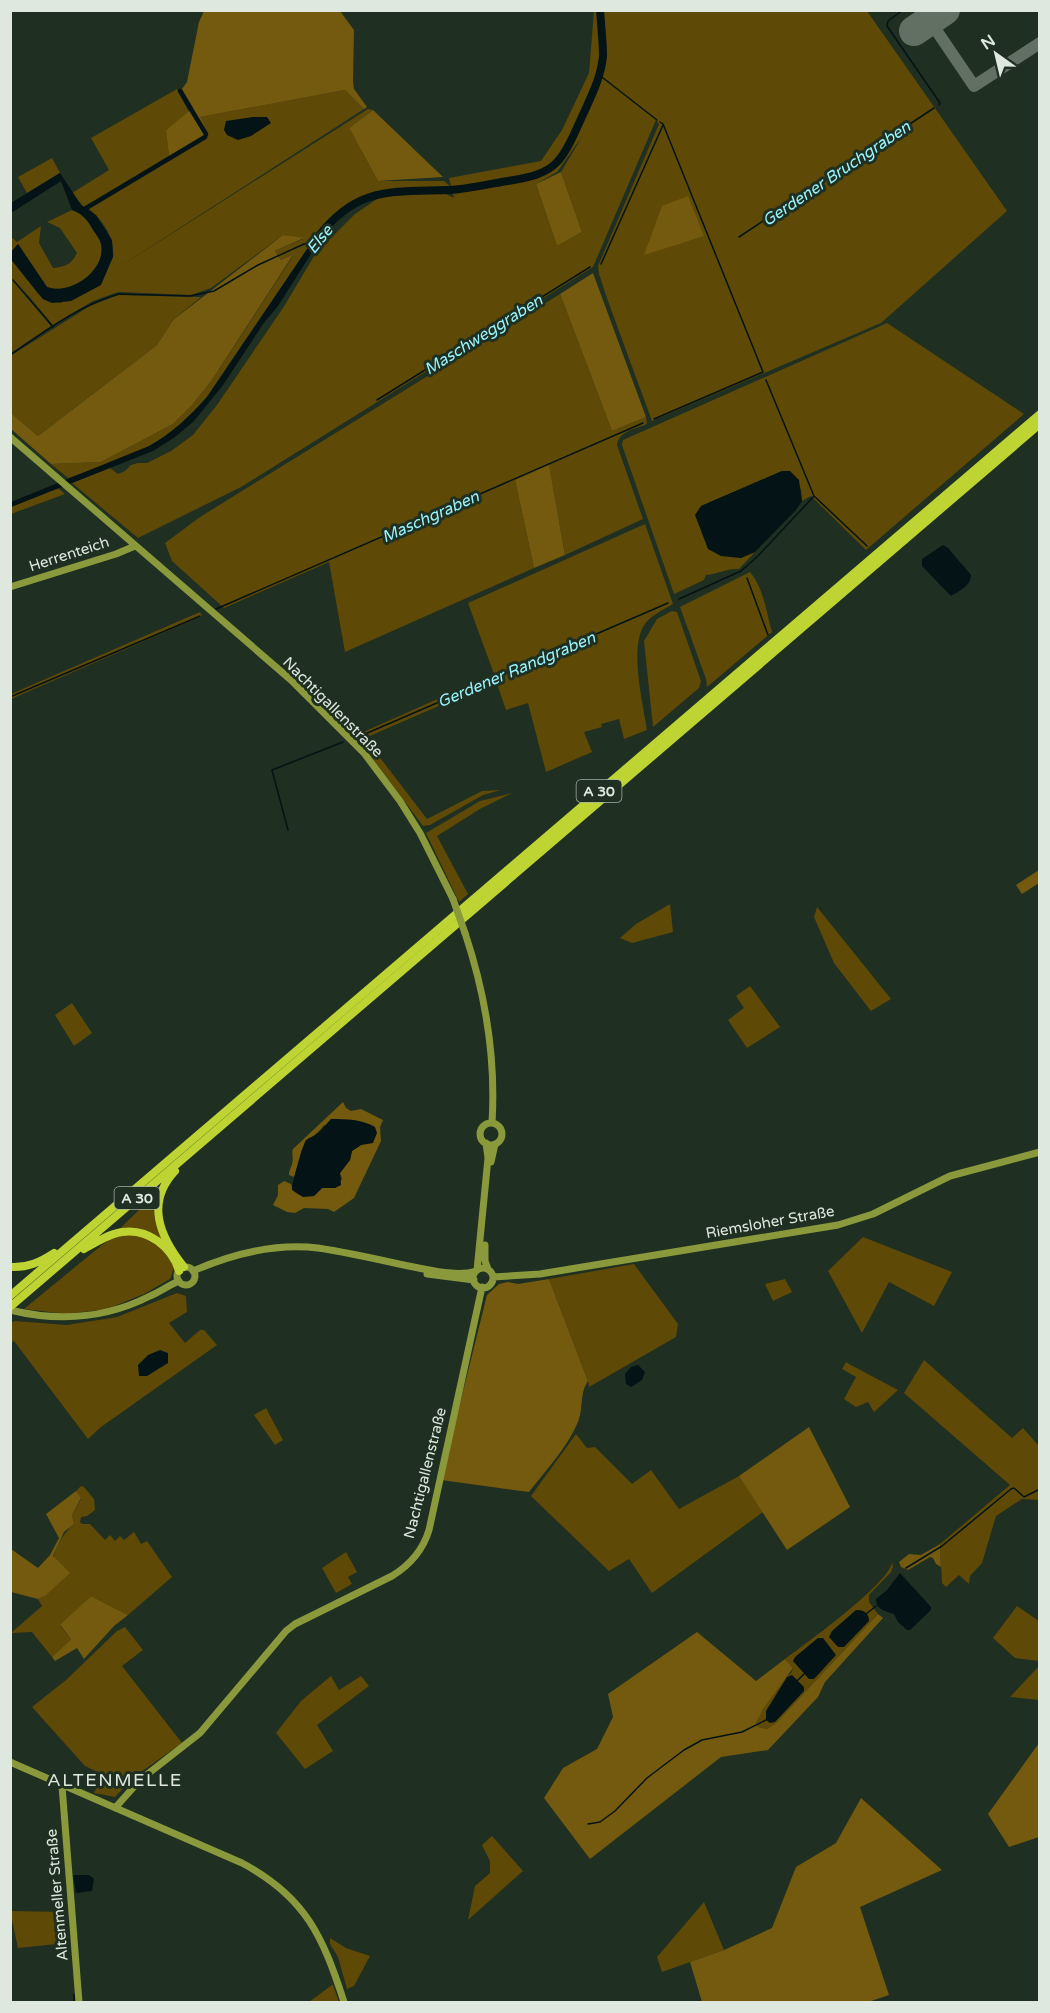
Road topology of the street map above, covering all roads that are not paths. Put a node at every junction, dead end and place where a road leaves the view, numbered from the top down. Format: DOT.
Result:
graph roads {
  1 [pos="1040,414"];
  2 [pos="1040,424"];
  3 [pos="10,437"];
  4 [pos="135,546"];
  5 [pos="10,587"];
  6 [pos="492,1123"];
  7 [pos="209,1136"];
  8 [pos="486,1143"];
  9 [pos="495,1144"];
  10 [pos="1040,1152"];
  11 [pos="87,1231"];
  12 [pos="340,1252"];
  13 [pos="66,1260"];
  14 [pos="10,1267"];
  15 [pos="181,1269"];
  16 [pos="488,1269"];
  17 [pos="477,1270"];
  18 [pos="194,1273"];
  19 [pos="493,1277"];
  20 [pos="474,1280"];
  21 [pos="179,1281"];
  22 [pos="482,1287"];
  23 [pos="10,1296"];
  24 [pos="10,1308"];
  25 [pos="10,1762"];
  26 [pos="62,1786"];
  27 [pos="115,1808"];
  28 [pos="79,2002"];
  29 [pos="344,2002"];
  1 -- 11 [label="highway, A 30"];
  2 -- 7 [label="highway, A 30"];
  3 -- 4 [label="main road, Nachtigallenstraße"];
  4 -- 5 [label="main road, Herrenteich"];
  4 -- 6 [label="main road, Nachtigallenstraße, bridge"];
  6 -- 8 [label="main road"];
  6 -- 9 [label="main road"];
  7 -- 13 [label="highway, A 30"];
  7 -- 15 [label="highway"];
  8 -- 9 [label="main road"];
  8 -- 17 [label="main road"];
  9 -- 16 [label="main road"];
  10 -- 19 [label="main road, Riemsloher Straße"];
  11 -- 14 [label="highway"];
  11 -- 23 [label="highway, A 30"];
  12 -- 17 [label="main road"];
  12 -- 18 [label="main road"];
  12 -- 20 [label="main road"];
  13 -- 15 [label="highway"];
  13 -- 24 [label="highway, A 30"];
  15 -- 18 [label="main road"];
  15 -- 21 [label="main road"];
  16 -- 17 [label="main road"];
  16 -- 19 [label="main road"];
  17 -- 20 [label="main road"];
  18 -- 21 [label="main road"];
  19 -- 22 [label="main road"];
  20 -- 22 [label="main road"];
  21 -- 24 [label="main road"];
  22 -- 27 [label="main road, Nachtigallenstraße"];
  25 -- 26 [label="main road"];
  26 -- 27 [label="main road"];
  26 -- 28 [label="main road, Altenmeller Straße"];
  27 -- 29 [label="main road"];
}
